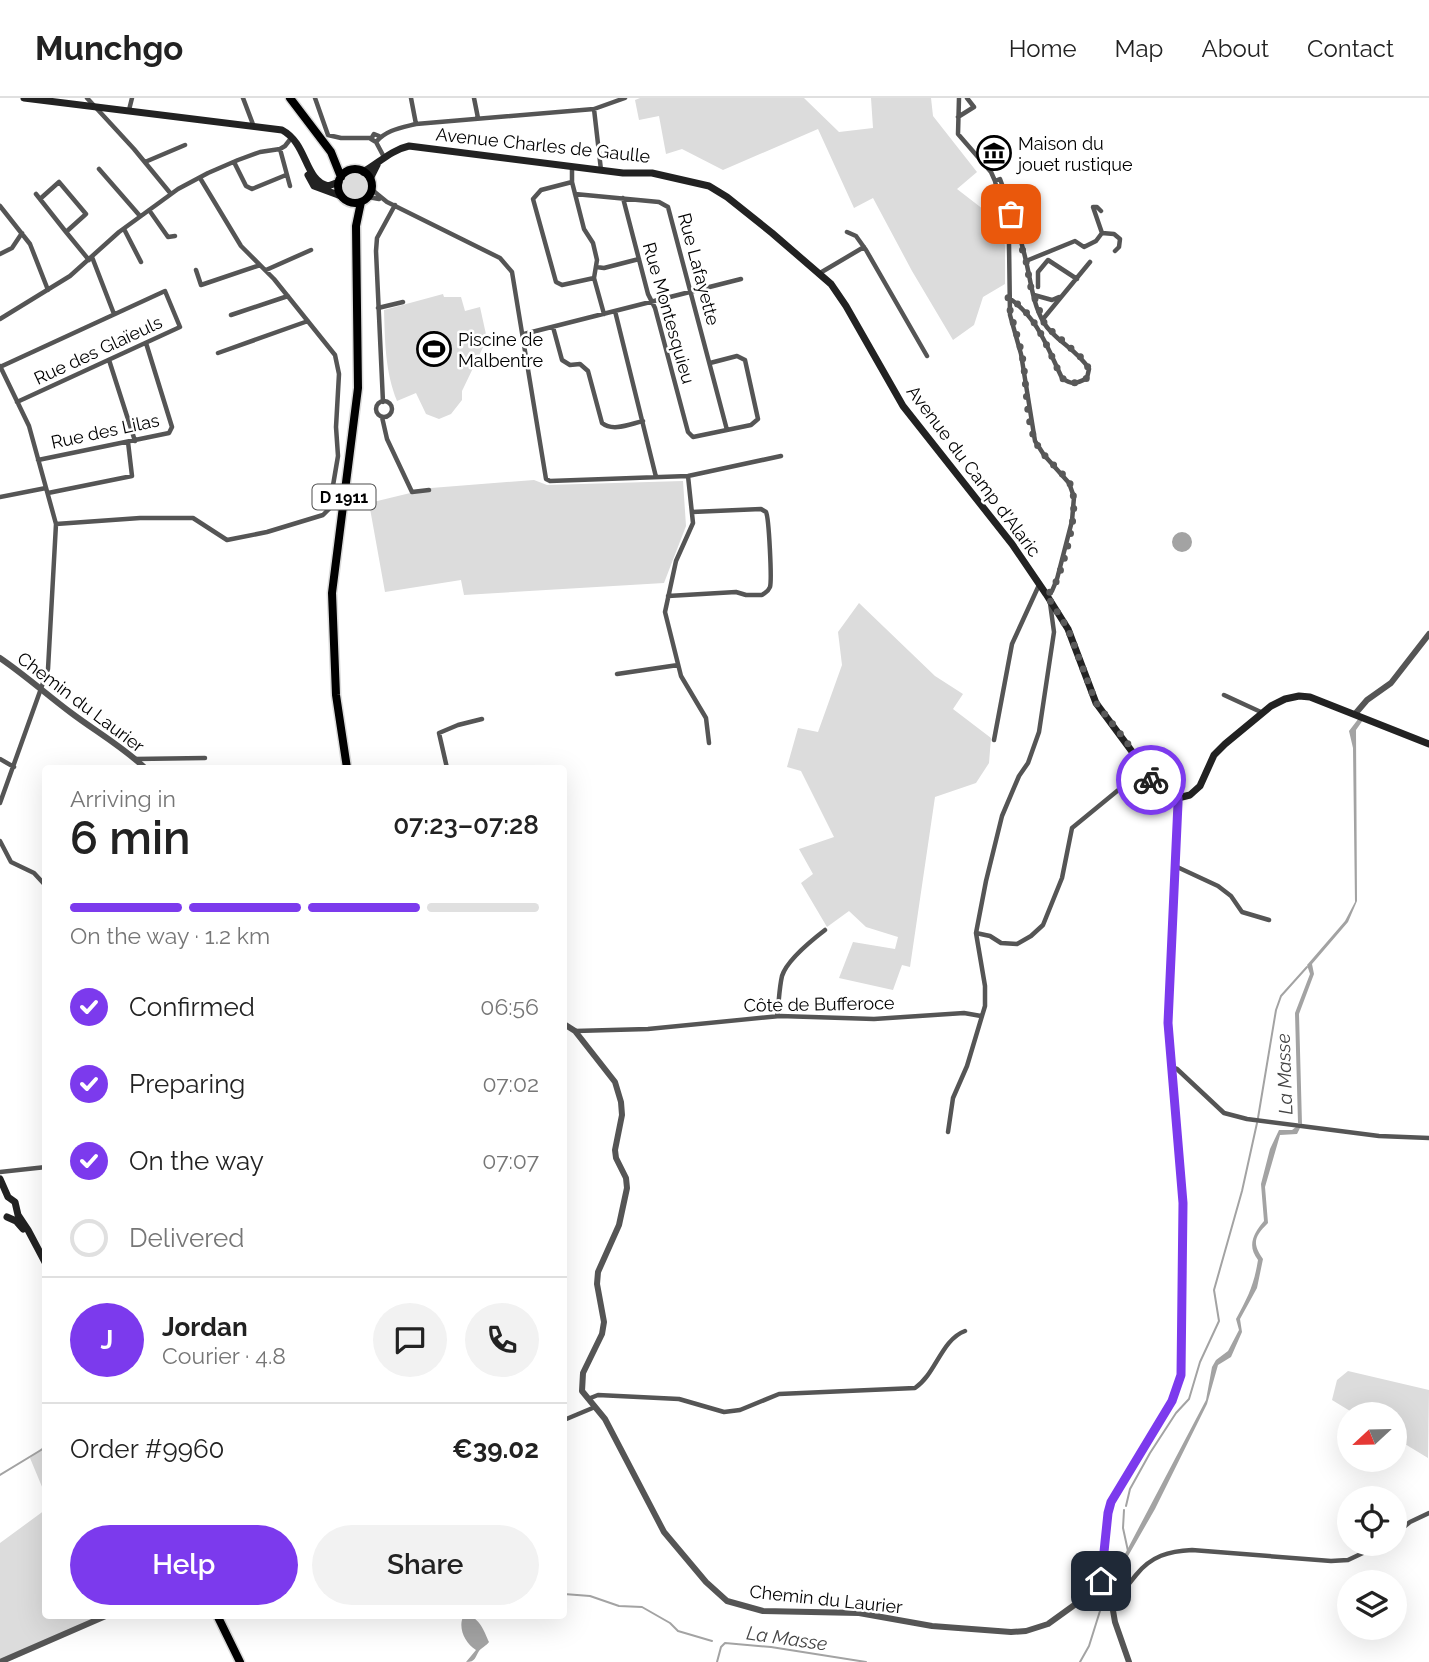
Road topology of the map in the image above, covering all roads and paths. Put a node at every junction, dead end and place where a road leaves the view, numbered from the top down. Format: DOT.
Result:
graph roads {
  1 [pos="24,98"];
  2 [pos="87,98"];
  3 [pos="132,98"];
  4 [pos="243,98"];
  5 [pos="290,98"];
  6 [pos="315,98"];
  7 [pos="411,98"];
  8 [pos="474,98"];
  9 [pos="625,98"];
  10 [pos="959,98"];
  11 [pos="967,98"];
  12 [pos="94,107"];
  13 [pos="594,109"];
  14 [pos="129,111"];
  15 [pos="958,117"];
  16 [pos="478,118"];
  17 [pos="416,124"];
  18 [pos="254,127"];
  19 [pos="292,136"];
  20 [pos="379,136"];
  21 [pos="371,138"];
  22 [pos="376,142"];
  23 [pos="299,144"];
  24 [pos="185,145"];
  25 [pos="280,149"];
  26 [pos="331,152"];
  27 [pos="384,158"];
  28 [pos="145,162"];
  29 [pos="234,162"];
  30 [pos="377,164"];
  31 [pos="572,166"];
  32 [pos="99,169"];
  33 [pos="353,170"];
  34 [pos="601,170"];
  35 [pos="363,172"];
  36 [pos="286,175"];
  37 [pos="200,178"];
  38 [pos="370,179"];
  39 [pos="340,180"];
  40 [pos="1000,180"];
  41 [pos="572,182"];
  42 [pos="290,186"];
  43 [pos="709,186"];
  44 [pos="171,194"];
  45 [pos="575,194"];
  46 [pos="341,196"];
  47 [pos="367,196"];
  48 [pos="623,198"];
  49 [pos="349,202"];
  50 [pos="395,205"];
  51 [pos="0,206"];
  52 [pos="149,210"];
  53 [pos="1101,211"];
  54 [pos="140,216"];
  55 [pos="356,226"];
  56 [pos="124,229"];
  57 [pos="66,232"];
  58 [pos="848,232"];
  59 [pos="22,233"];
  60 [pos="1102,233"];
  61 [pos="174,236"];
  62 [pos="864,247"];
  63 [pos="311,250"];
  64 [pos="1115,251"];
  65 [pos="0,254"];
  66 [pos="90,258"];
  67 [pos="639,259"];
  68 [pos="1026,261"];
  69 [pos="141,262"];
  70 [pos="1090,262"];
  71 [pos="260,265"];
  72 [pos="596,267"];
  73 [pos="196,270"];
  74 [pos="266,270"];
  75 [pos="820,273"];
  76 [pos="594,278"];
  77 [pos="741,279"];
  78 [pos="1077,279"];
  79 [pos="1038,287"];
  80 [pos="48,290"];
  81 [pos="691,291"];
  82 [pos="1033,295"];
  83 [pos="288,296"];
  84 [pos="1008,297"];
  85 [pos="1061,297"];
  86 [pos="403,302"];
  87 [pos="652,302"];
  88 [pos="379,308"];
  89 [pos="615,311"];
  90 [pos="114,314"];
  91 [pos="604,314"];
  92 [pos="231,315"];
  93 [pos="0,319"];
  94 [pos="1043,320"];
  95 [pos="307,321"];
  96 [pos="553,327"];
  97 [pos="524,334"];
  98 [pos="146,343"];
  99 [pos="219,353"];
  100 [pos="927,356"];
  101 [pos="109,360"];
  102 [pos="710,363"];
  103 [pos="0,367"];
  104 [pos="17,402"];
  105 [pos="383,402"];
  106 [pos="382,417"];
  107 [pos="643,421"];
  108 [pos="727,430"];
  109 [pos="132,442"];
  110 [pos="781,456"];
  111 [pos="38,460"];
  112 [pos="688,476"];
  113 [pos="656,477"];
  114 [pos="429,490"];
  115 [pos="47,491"];
  116 [pos="0,497"];
  117 [pos="692,512"];
  118 [pos="56,524"];
  119 [pos="1039,584"];
  120 [pos="1046,594"];
  121 [pos="668,596"];
  122 [pos="1050,601"];
  123 [pos="1429,634"];
  124 [pos="0,658"];
  125 [pos="678,665"];
  126 [pos="617,674"];
  127 [pos="42,691"];
  128 [pos="1224,695"];
  129 [pos="1263,713"];
  130 [pos="1360,716"];
  131 [pos="482,719"];
  132 [pos="994,740"];
  133 [pos="709,743"];
  134 [pos="1429,744"];
  135 [pos="1137,757"];
  136 [pos="205,758"];
  137 [pos="0,759"];
  138 [pos="135,759"];
  139 [pos="142,765"];
  140 [pos="347,765"];
  141 [pos="446,765"];
  142 [pos="13,767"];
  143 [pos="1178,798"];
  144 [pos="0,803"];
  145 [pos="0,841"];
  146 [pos="1175,866"];
  147 [pos="42,882"];
  148 [pos="1269,920"];
  149 [pos="825,930"];
  150 [pos="976,933"];
  151 [pos="777,1016"];
  152 [pos="981,1016"];
  153 [pos="567,1026"];
  154 [pos="575,1031"];
  155 [pos="1171,1067"];
  156 [pos="948,1132"];
  157 [pos="1429,1138"];
  158 [pos="42,1167"];
  159 [pos="0,1172"];
  160 [pos="0,1179"];
  161 [pos="4,1197"];
  162 [pos="16,1208"];
  163 [pos="4,1217"];
  164 [pos="42,1257"];
  165 [pos="42,1266"];
  166 [pos="965,1331"];
  167 [pos="588,1399"];
  168 [pos="595,1407"];
  169 [pos="567,1419"];
  170 [pos="1429,1513"];
  171 [pos="1407,1524"];
  172 [pos="1356,1556"];
  173 [pos="1106,1594"];
  174 [pos="99,1619"];
  175 [pos="219,1619"];
  176 [pos="0,1662"];
  177 [pos="240,1662"];
  178 [pos="1129,1662"];
  1 -- 12 [label="main road"];
  2 -- 12 [label="street"];
  3 -- 14 [label="street"];
  4 -- 18 [label="street"];
  5 -- 26 [label="main road"];
  6 -- 21 [label="street"];
  7 -- 17 [label="street"];
  8 -- 16 [label="street"];
  9 -- 13 [label="street"];
  10 -- 15 [label="street"];
  11 -- 15 [label="street"];
  12 -- 14 [label="main road"];
  12 -- 28 [label="street"];
  13 -- 16 [label="street"];
  13 -- 34 [label="street"];
  14 -- 18 [label="main road"];
  15 -- 40 [label="street"];
  16 -- 17 [label="street"];
  17 -- 20 [label="street"];
  18 -- 19 [label="main road"];
  19 -- 23 [label="main road"];
  19 -- 25 [label="street"];
  20 -- 21 [label="street"];
  20 -- 22 [label="street"];
  21 -- 22 [label="street"];
  22 -- 27 [label="street"];
  23 -- 39 [label="main road"];
  23 -- 46 [label="main road"];
  24 -- 28 [label="street"];
  25 -- 29 [label="street"];
  25 -- 36 [label="street"];
  26 -- 33 [label="main road"];
  26 -- 39 [label="main road"];
  27 -- 30 [label="main road, Avenue Charles de Gaulle"];
  27 -- 31 [label="main road, Avenue Charles de Gaulle"];
  28 -- 44 [label="street"];
  29 -- 36 [label="street"];
  29 -- 37 [label="street"];
  30 -- 35 [label="main road, Avenue Charles de Gaulle"];
  30 -- 38 [label="main road, Avenue Charles de Gaulle"];
  31 -- 34 [label="main road, Avenue Charles de Gaulle"];
  31 -- 41 [label="street"];
  32 -- 54 [label="street"];
  33 -- 35 [label="main road"];
  33 -- 39 [label="main road"];
  34 -- 43 [label="main road, Avenue Charles de Gaulle"];
  35 -- 38 [label="main road"];
  36 -- 42 [label="street"];
  37 -- 44 [label="street"];
  37 -- 71 [label="street"];
  38 -- 47 [label="main road"];
  39 -- 46 [label="main road"];
  40 -- 68 [label="street"];
  40 -- 84 [label="street"];
  41 -- 45 [label="street"];
  41 -- 76 [label="street"];
  43 -- 75 [label="main road, Avenue du Camp d'Alaric"];
  44 -- 52 [label="street"];
  45 -- 48 [label="street, Rue Lafayette"];
  45 -- 72 [label="street"];
  46 -- 49 [label="main road"];
  47 -- 49 [label="main road"];
  47 -- 50 [label="street"];
  47 -- 55 [label="main road, D 1911"];
  48 -- 67 [label="street, Rue Montesquieu"];
  48 -- 81 [label="street, Rue Lafayette"];
  49 -- 55 [label="main road, D 1911"];
  50 -- 88 [label="street"];
  50 -- 97 [label="street"];
  51 -- 59 [label="street"];
  52 -- 54 [label="street"];
  52 -- 61 [label="street"];
  53 -- 60 [label="street"];
  54 -- 56 [label="street"];
  55 -- 140 [label="main road, D 1911"];
  56 -- 66 [label="street"];
  56 -- 69 [label="street"];
  57 -- 57 [label="street"];
  57 -- 66 [label="street"];
  58 -- 62 [label="street"];
  59 -- 65 [label="street"];
  59 -- 80 [label="street"];
  60 -- 64 [label="street"];
  60 -- 68 [label="street"];
  62 -- 75 [label="street"];
  62 -- 100 [label="street"];
  63 -- 74 [label="street"];
  66 -- 80 [label="street"];
  66 -- 90 [label="street"];
  67 -- 72 [label="street"];
  67 -- 87 [label="street, Rue Montesquieu"];
  68 -- 82 [label="street"];
  70 -- 78 [label="street"];
  71 -- 73 [label="street"];
  71 -- 74 [label="street"];
  72 -- 76 [label="street"];
  74 -- 83 [label="street"];
  75 -- 119 [label="main road, Avenue du Camp d'Alaric"];
  76 -- 91 [label="street"];
  77 -- 81 [label="street"];
  78 -- 79 [label="street"];
  78 -- 85 [label="street"];
  80 -- 93 [label="street"];
  81 -- 87 [label="street"];
  81 -- 102 [label="street, Rue Lafayette"];
  82 -- 85 [label="street"];
  82 -- 94 [label="street"];
  83 -- 92 [label="street"];
  83 -- 95 [label="street"];
  84 -- 94 [label="street"];
  84 -- 120 [label="street"];
  85 -- 94 [label="street"];
  86 -- 88 [label="street"];
  87 -- 89 [label="street"];
  87 -- 108 [label="street, Rue Montesquieu"];
  88 -- 105 [label="street"];
  89 -- 91 [label="street"];
  89 -- 107 [label="street"];
  90 -- 98 [label="street, Rue des Glaïeuls"];
  90 -- 103 [label="street, Rue des Glaïeuls"];
  91 -- 96 [label="street"];
  95 -- 99 [label="street"];
  95 -- 118 [label="street"];
  96 -- 97 [label="street"];
  96 -- 107 [label="street"];
  97 -- 113 [label="street"];
  98 -- 101 [label="street, Rue des Glaïeuls"];
  98 -- 109 [label="street, Rue des Lilas"];
  101 -- 104 [label="street, Rue des Glaïeuls"];
  101 -- 109 [label="street"];
  102 -- 108 [label="street, Rue Lafayette"];
  102 -- 108 [label="street"];
  103 -- 104 [label="street"];
  104 -- 111 [label="street"];
  105 -- 106 [label="street"];
  105 -- 106 [label="street"];
  106 -- 114 [label="street"];
  107 -- 113 [label="street"];
  109 -- 111 [label="street, Rue des Lilas"];
  109 -- 115 [label="street"];
  110 -- 112 [label="street"];
  111 -- 115 [label="street"];
  112 -- 113 [label="street"];
  112 -- 117 [label="street"];
  115 -- 116 [label="street"];
  115 -- 118 [label="street"];
  117 -- 121 [label="street"];
  117 -- 121 [label="street"];
  118 -- 127 [label="street"];
  119 -- 120 [label="main road, Avenue du Camp d'Alaric"];
  119 -- 132 [label="street"];
  120 -- 122 [label="main road, Avenue du Camp d'Alaric"];
  121 -- 125 [label="street"];
  122 -- 135 [label="main road, Avenue du Camp d'Alaric"];
  122 -- 150 [label="street"];
  123 -- 130 [label="street"];
  124 -- 127 [label="street, Chemin du Laurier"];
  125 -- 126 [label="street"];
  125 -- 133 [label="street"];
  127 -- 138 [label="street, Chemin du Laurier"];
  127 -- 142 [label="street"];
  128 -- 129 [label="street"];
  129 -- 130 [label="main road"];
  129 -- 143 [label="main road"];
  130 -- 134 [label="main road"];
  131 -- 141 [label="street"];
  135 -- 143 [label="main road, Avenue du Camp d'Alaric"];
  135 -- 150 [label="street"];
  136 -- 138 [label="street"];
  137 -- 142 [label="street"];
  138 -- 139 [label="street, Chemin du Laurier"];
  142 -- 144 [label="street"];
  143 -- 146 [label="street"];
  145 -- 147 [label="street"];
  146 -- 148 [label="street"];
  146 -- 155 [label="street"];
  149 -- 151 [label="street"];
  150 -- 152 [label="street"];
  151 -- 152 [label="street, Côte de Bufferoce"];
  151 -- 154 [label="street, Côte de Bufferoce"];
  152 -- 156 [label="street"];
  153 -- 154 [label="street"];
  154 -- 167 [label="street"];
  155 -- 157 [label="street"];
  155 -- 173 [label="street"];
  158 -- 159 [label="street"];
  160 -- 161 [label="main road"];
  161 -- 162 [label="main road"];
  162 -- 163 [label="main road"];
  162 -- 164 [label="main road"];
  163 -- 165 [label="main road"];
  166 -- 167 [label="street"];
  167 -- 168 [label="street, Chemin du Laurier"];
  168 -- 169 [label="street"];
  168 -- 173 [label="street, Chemin du Laurier"];
  170 -- 171 [label="street"];
  172 -- 173 [label="street"];
  173 -- 178 [label="street"];
  174 -- 176 [label="street"];
  175 -- 177 [label="main road"];
}
